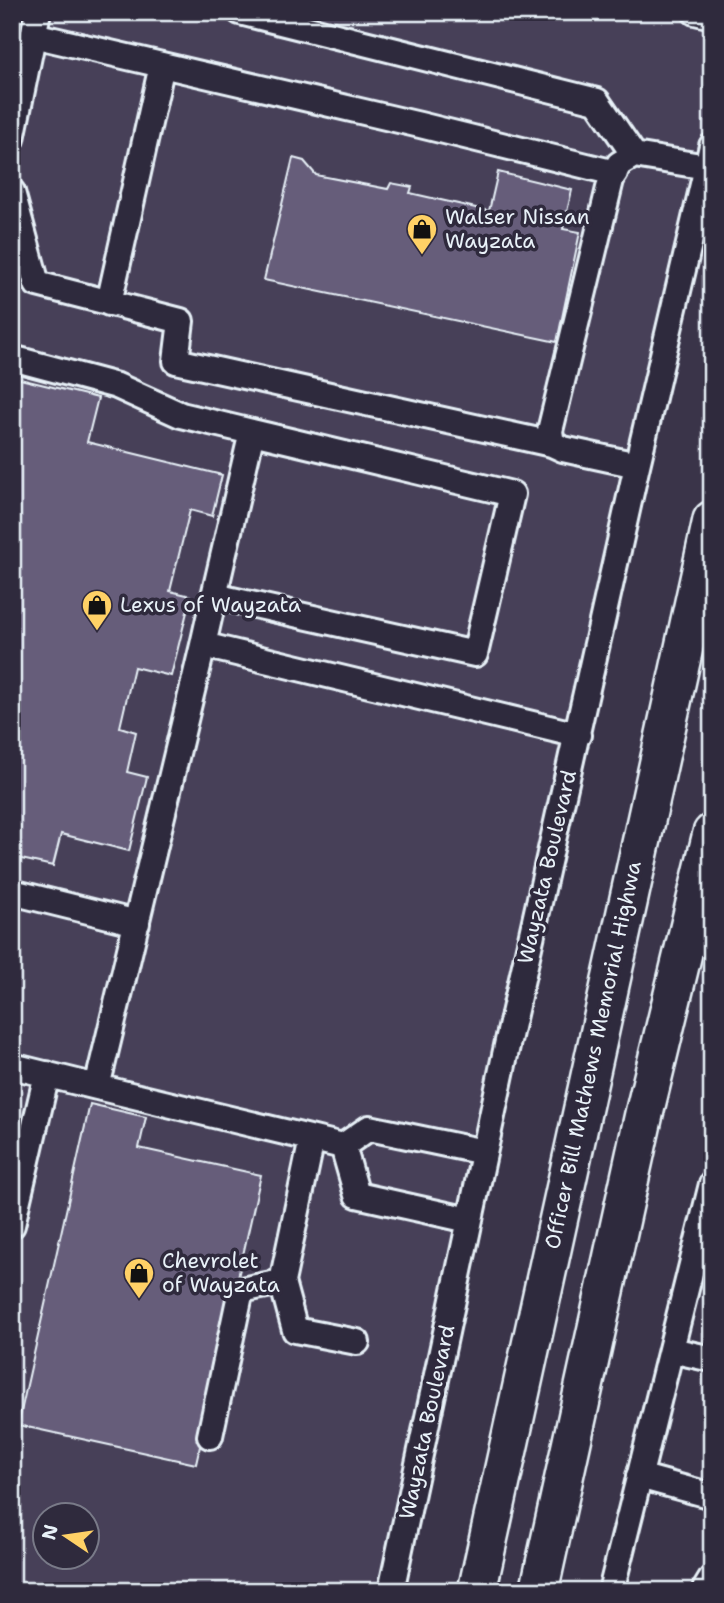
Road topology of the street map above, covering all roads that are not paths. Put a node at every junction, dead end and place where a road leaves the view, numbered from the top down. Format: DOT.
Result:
graph roads {
  1 [pos="240,12"];
  2 [pos="695,12"];
  3 [pos="712,16"];
  4 [pos="35,23"];
  5 [pos="162,65"];
  6 [pos="12,139"];
  7 [pos="634,155"];
  8 [pos="709,157"];
  9 [pos="615,173"];
  10 [pos="12,192"];
  11 [pos="109,303"];
  12 [pos="12,358"];
  13 [pos="251,432"];
  14 [pos="552,444"];
  15 [pos="636,466"];
  16 [pos="712,520"];
  17 [pos="214,596"];
  18 [pos="203,646"];
  19 [pos="578,735"];
  20 [pos="712,833"];
  21 [pos="12,892"];
  22 [pos="137,923"];
  23 [pos="12,1066"];
  24 [pos="47,1074"];
  25 [pos="97,1087"];
  26 [pos="312,1139"];
  27 [pos="343,1146"];
  28 [pos="484,1152"];
  29 [pos="712,1184"];
  30 [pos="469,1220"];
  31 [pos="12,1225"];
  32 [pos="282,1282"];
  33 [pos="356,1342"];
  34 [pos="671,1350"];
  35 [pos="712,1359"];
  36 [pos="211,1436"];
  37 [pos="639,1476"];
  38 [pos="712,1496"];
  39 [pos="712,1578"];
  40 [pos="391,1591"];
  41 [pos="477,1591"];
  42 [pos="539,1591"];
  43 [pos="611,1591"];
  44 [pos="704,1591"];
  1 -- 7 [label="street"];
  2 -- 3 [label="street"];
  4 -- 5 [label="street"];
  4 -- 6 [label="street"];
  5 -- 9 [label="street"];
  5 -- 11 [label="street"];
  7 -- 8 [label="street"];
  7 -- 9 [label="street"];
  8 -- 15 [label="street, Wayzata Boulevard"];
  9 -- 14 [label="street"];
  10 -- 11 [label="street"];
  11 -- 14 [label="street"];
  12 -- 13 [label="street"];
  13 -- 17 [label="street"];
  13 -- 17 [label="street"];
  14 -- 15 [label="street"];
  15 -- 19 [label="street, Wayzata Boulevard"];
  16 -- 41 [label="highway, Officer Bill Mathews Memorial Highwa"];
  17 -- 18 [label="street"];
  18 -- 19 [label="street"];
  18 -- 22 [label="street"];
  19 -- 28 [label="street, Wayzata Boulevard"];
  20 -- 42 [label="highway"];
  21 -- 22 [label="street"];
  22 -- 25 [label="street"];
  23 -- 24 [label="street"];
  24 -- 25 [label="street"];
  24 -- 31 [label="street"];
  25 -- 26 [label="street"];
  26 -- 27 [label="street"];
  26 -- 32 [label="street"];
  27 -- 28 [label="street"];
  27 -- 30 [label="street"];
  28 -- 30 [label="street, Wayzata Boulevard"];
  29 -- 34 [label="street"];
  30 -- 40 [label="street, Wayzata Boulevard"];
  32 -- 33 [label="street"];
  32 -- 36 [label="street"];
  34 -- 35 [label="street"];
  34 -- 37 [label="street"];
  37 -- 38 [label="street"];
  37 -- 43 [label="street"];
  39 -- 44 [label="street"];
}
